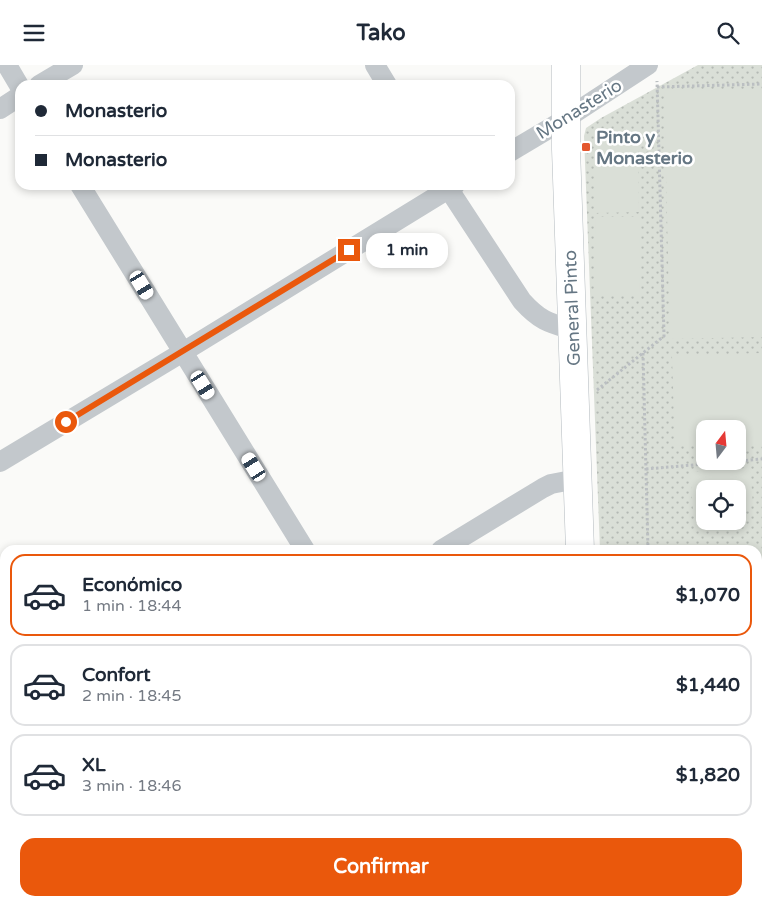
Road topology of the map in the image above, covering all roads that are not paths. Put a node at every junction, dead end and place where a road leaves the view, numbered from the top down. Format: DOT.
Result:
graph roads {
  1 [pos="7,65"];
  2 [pos="73,65"];
  3 [pos="375,65"];
  4 [pos="566,65"];
  5 [pos="653,73"];
  6 [pos="16,80"];
  7 [pos="48,80"];
  8 [pos="384,80"];
  9 [pos="15,100"];
  10 [pos="0,109"];
  11 [pos="567,119"];
  12 [pos="515,149"];
  13 [pos="83,190"];
  14 [pos="444,190"];
  15 [pos="453,190"];
  16 [pos="573,330"];
  17 [pos="183,352"];
  18 [pos="0,462"];
  19 [pos="577,479"];
  20 [pos="302,545"];
  21 [pos="449,545"];
  22 [pos="580,545"];
  1 -- 6 [label="street"];
  2 -- 7 [label="street"];
  3 -- 8 [label="street"];
  4 -- 11 [label="main road, General Pinto"];
  5 -- 11 [label="street, Monasterio"];
  9 -- 10 [label="street"];
  11 -- 12 [label="street, Monasterio"];
  11 -- 16 [label="main road, General Pinto"];
  13 -- 17 [label="street"];
  14 -- 17 [label="street"];
  15 -- 16 [label="street"];
  16 -- 19 [label="main road, General Pinto"];
  17 -- 18 [label="street"];
  17 -- 20 [label="street"];
  19 -- 21 [label="street"];
  19 -- 22 [label="main road, General Pinto"];
}
